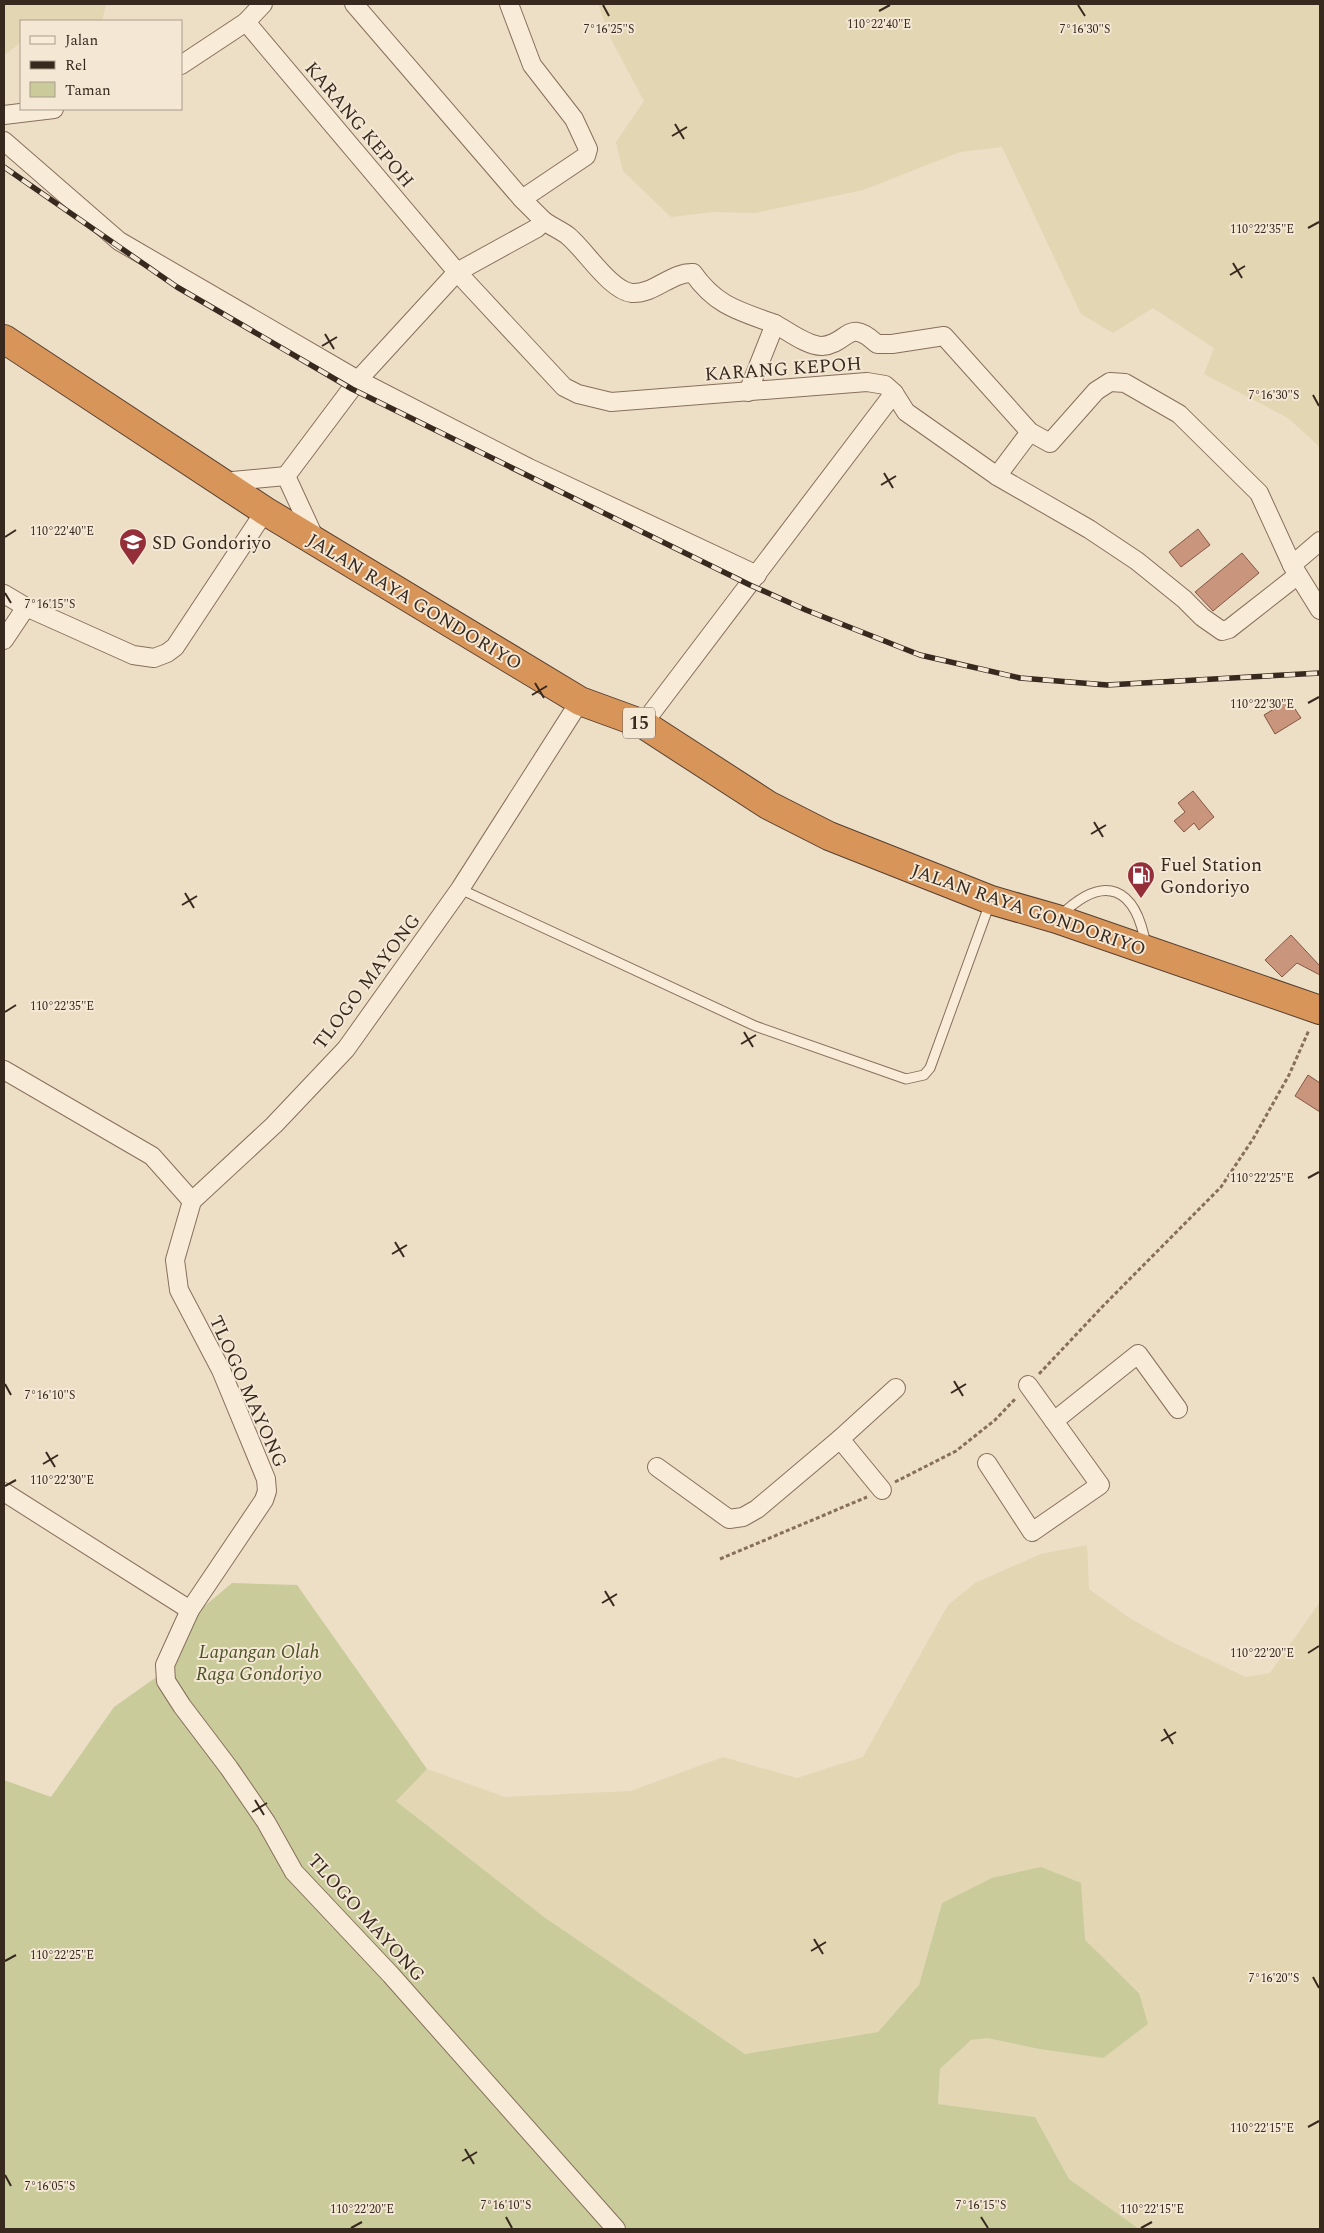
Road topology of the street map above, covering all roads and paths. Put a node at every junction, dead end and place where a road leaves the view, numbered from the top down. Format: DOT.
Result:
graph roads {
  1 [pos="263,4"];
  2 [pos="354,4"];
  3 [pos="509,4"];
  4 [pos="246,22"];
  5 [pos="182,64"];
  6 [pos="46,110"];
  7 [pos="4,115"];
  8 [pos="4,142"];
  9 [pos="522,199"];
  10 [pos="544,221"];
  11 [pos="458,272"];
  12 [pos="775,324"];
  13 [pos="4,339"];
  14 [pos="358,380"];
  15 [pos="748,392"];
  16 [pos="894,393"];
  17 [pos="1030,432"];
  18 [pos="286,476"];
  19 [pos="997,476"];
  20 [pos="222,482"];
  21 [pos="266,511"];
  22 [pos="316,541"];
  23 [pos="1320,541"];
  24 [pos="1295,570"];
  25 [pos="757,575"];
  26 [pos="4,594"];
  27 [pos="26,608"];
  28 [pos="1320,610"];
  29 [pos="4,640"];
  30 [pos="580,701"];
  31 [pos="643,724"];
  32 [pos="460,889"];
  33 [pos="991,900"];
  34 [pos="1057,919"];
  35 [pos="1146,949"];
  36 [pos="1319,1009"];
  37 [pos="4,1070"];
  38 [pos="192,1202"];
  39 [pos="1028,1385"];
  40 [pos="896,1388"];
  41 [pos="1178,1408"];
  42 [pos="1054,1421"];
  43 [pos="840,1439"];
  44 [pos="987,1463"];
  45 [pos="657,1467"];
  46 [pos="882,1490"];
  47 [pos="4,1492"];
  48 [pos="720,1559"];
  49 [pos="190,1610"];
  50 [pos="616,2229"];
  1 -- 4 [label="street"];
  2 -- 9 [label="street"];
  3 -- 9 [label="street"];
  4 -- 5 [label="street"];
  4 -- 11 [label="street, KARANG KEPOH"];
  6 -- 7 [label="street"];
  8 -- 14 [label="street"];
  9 -- 10 [label="street"];
  10 -- 11 [label="street"];
  10 -- 12 [label="street"];
  11 -- 14 [label="street"];
  11 -- 15 [label="street, KARANG KEPOH"];
  12 -- 15 [label="street"];
  12 -- 17 [label="street"];
  13 -- 20 [label="highway, JALAN RAYA GONDORIYO / 15"];
  14 -- 18 [label="street"];
  14 -- 25 [label="street"];
  15 -- 16 [label="street, KARANG KEPOH"];
  16 -- 19 [label="street"];
  16 -- 25 [label="street"];
  17 -- 19 [label="street"];
  17 -- 24 [label="street"];
  18 -- 20 [label="street"];
  18 -- 22 [label="street"];
  19 -- 24 [label="street"];
  20 -- 21 [label="highway, JALAN RAYA GONDORIYO / 15"];
  21 -- 22 [label="highway, JALAN RAYA GONDORIYO / 15"];
  21 -- 27 [label="street"];
  22 -- 30 [label="highway, JALAN RAYA GONDORIYO / 15"];
  23 -- 24 [label="street"];
  24 -- 28 [label="street"];
  25 -- 31 [label="street"];
  26 -- 27 [label="street"];
  27 -- 29 [label="street"];
  30 -- 31 [label="highway, JALAN RAYA GONDORIYO / 15"];
  30 -- 32 [label="street, TLOGO MAYONG"];
  31 -- 33 [label="highway, JALAN RAYA GONDORIYO / 15"];
  32 -- 33 [label="lane"];
  32 -- 38 [label="street, TLOGO MAYONG"];
  33 -- 34 [label="highway, JALAN RAYA GONDORIYO / 15"];
  34 -- 35 [label="highway, JALAN RAYA GONDORIYO / 15"];
  34 -- 35 [label="lane"];
  35 -- 36 [label="highway, JALAN RAYA GONDORIYO / 15"];
  36 -- 39 [label="path"];
  37 -- 38 [label="street"];
  38 -- 49 [label="street, TLOGO MAYONG"];
  39 -- 42 [label="street"];
  39 -- 46 [label="path"];
  40 -- 43 [label="street"];
  41 -- 42 [label="street"];
  42 -- 44 [label="street"];
  43 -- 45 [label="street"];
  43 -- 46 [label="street"];
  46 -- 48 [label="path"];
  47 -- 49 [label="street"];
  49 -- 50 [label="street, TLOGO MAYONG"];
}
